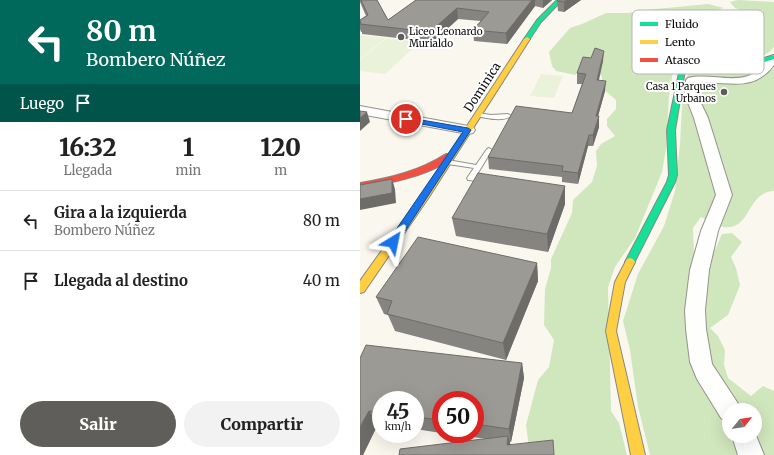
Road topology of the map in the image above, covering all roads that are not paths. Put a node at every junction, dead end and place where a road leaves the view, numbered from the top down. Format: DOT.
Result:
graph roads {
  1 [pos="560,0"];
  2 [pos="774,57"];
  3 [pos="764,60"];
  4 [pos="764,70"];
  5 [pos="680,74"];
  6 [pos="761,74"];
  7 [pos="360,110"];
  8 [pos="478,115"];
  9 [pos="508,116"];
  10 [pos="468,130"];
  11 [pos="489,150"];
  12 [pos="454,152"];
  13 [pos="448,162"];
  14 [pos="478,167"];
  15 [pos="400,178"];
  16 [pos="493,181"];
  17 [pos="360,186"];
  18 [pos="426,195"];
  19 [pos="360,289"];
  20 [pos="725,403"];
  21 [pos="747,443"];
  22 [pos="638,455"];
  23 [pos="751,455"];
  1 -- 8 [label="main road, Dominica"];
  2 -- 3 [label="main road"];
  2 -- 4 [label="street"];
  5 -- 22 [label="main road"];
  6 -- 20 [label="street"];
  7 -- 10 [label="street"];
  8 -- 9 [label="lane"];
  8 -- 10 [label="main road, Dominica"];
  10 -- 12 [label="main road, Dominica"];
  11 -- 14 [label="lane"];
  12 -- 13 [label="main road, Dominica"];
  12 -- 15 [label="main road"];
  13 -- 14 [label="lane"];
  13 -- 18 [label="main road, Dominica"];
  14 -- 16 [label="lane"];
  15 -- 17 [label="main road"];
  15 -- 18 [label="main road"];
  18 -- 19 [label="main road, Dominica"];
  21 -- 23 [label="street"];
}
